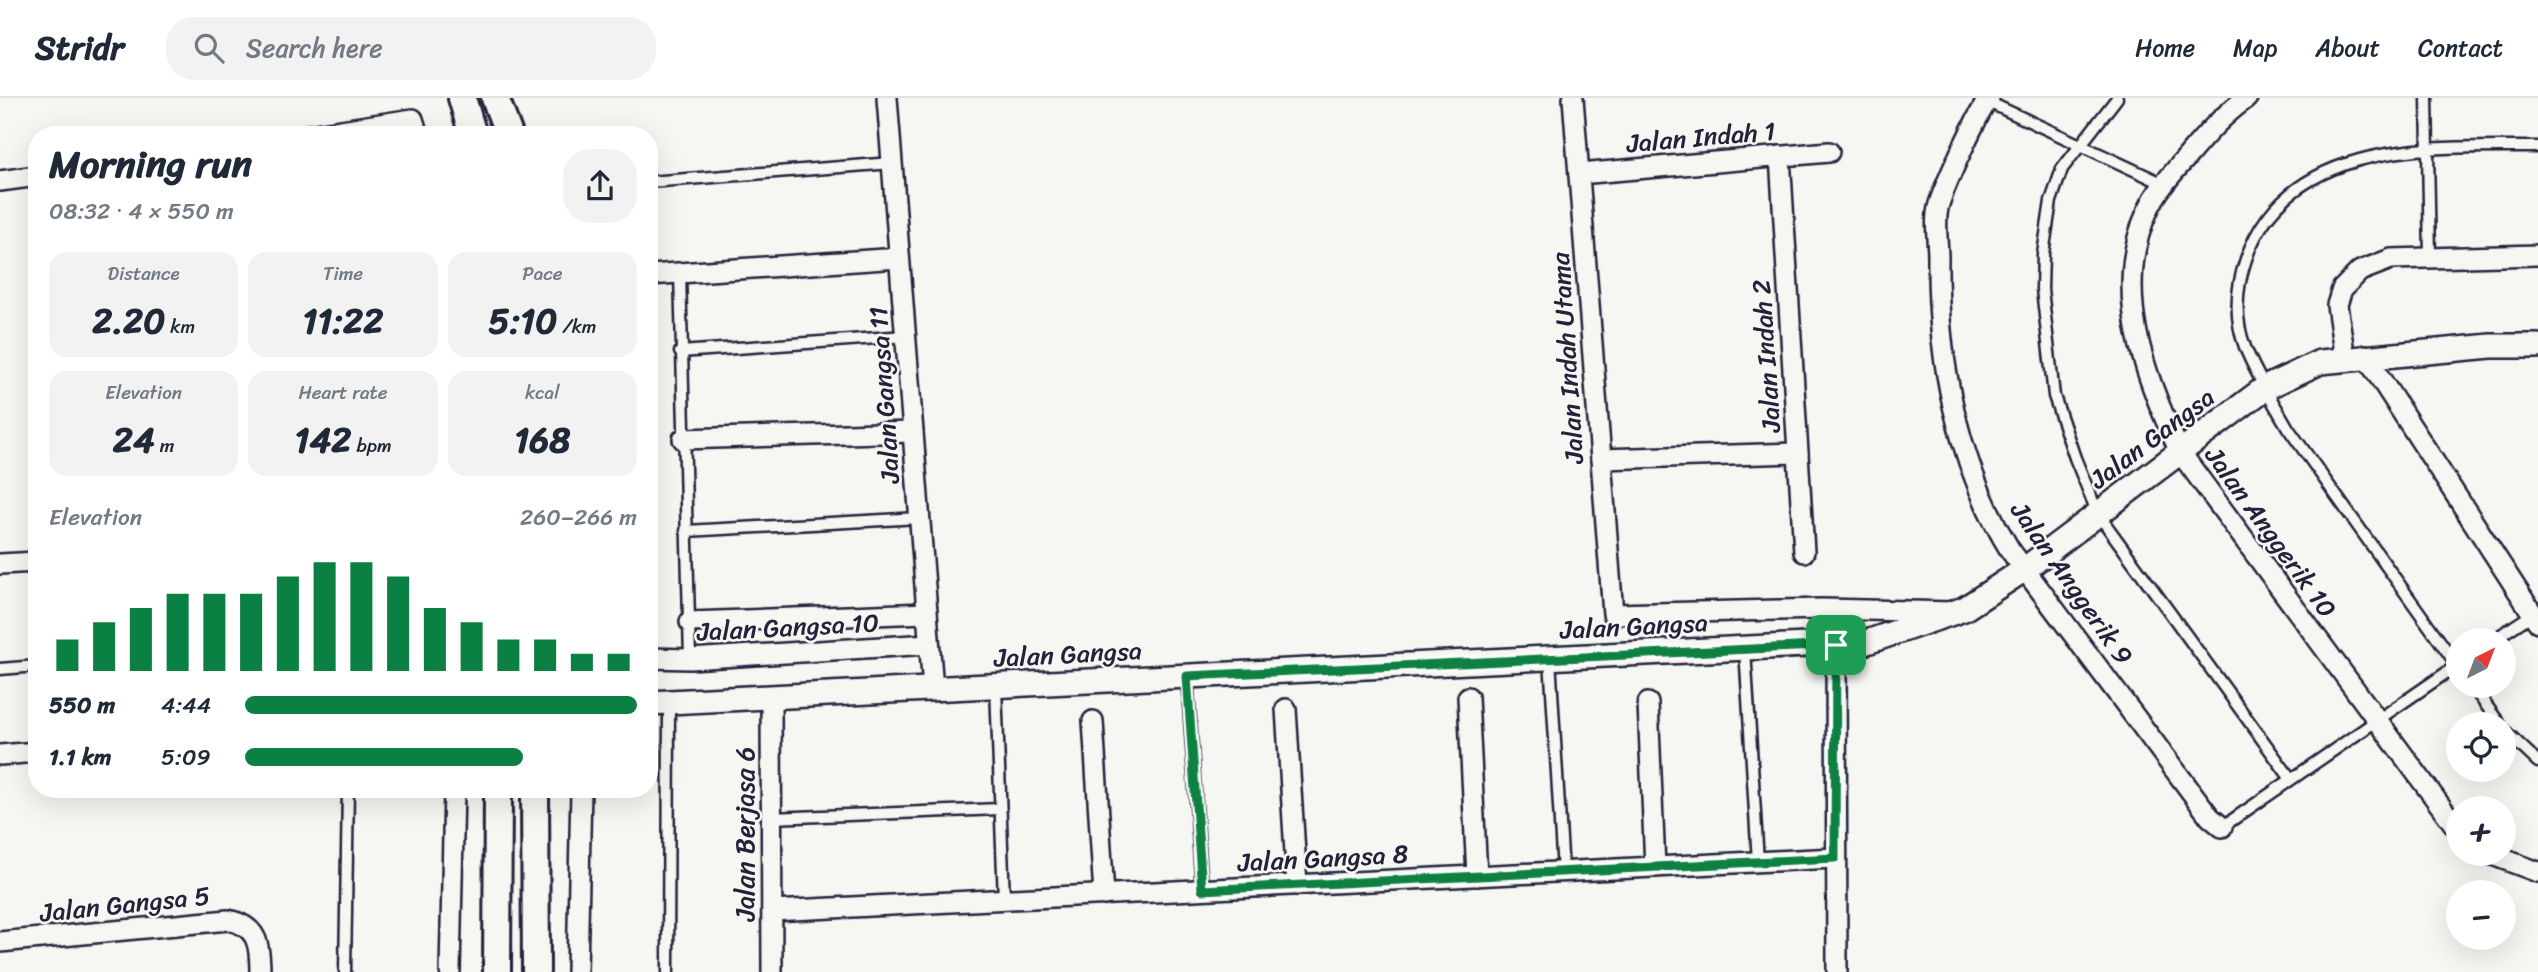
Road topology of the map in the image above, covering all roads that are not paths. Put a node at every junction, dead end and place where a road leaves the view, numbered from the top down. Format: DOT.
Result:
graph roads {
  1 [pos="462,98"];
  2 [pos="495,98"];
  3 [pos="887,98"];
  4 [pos="1573,98"];
  5 [pos="2117,98"];
  6 [pos="2247,98"];
  7 [pos="2427,98"];
  8 [pos="1985,99"];
  9 [pos="470,126"];
  10 [pos="506,126"];
  11 [pos="2078,145"];
  12 [pos="2427,147"];
  13 [pos="2538,147"];
  14 [pos="1829,152"];
  15 [pos="1780,156"];
  16 [pos="892,163"];
  17 [pos="1579,174"];
  18 [pos="28,177"];
  19 [pos="0,181"];
  20 [pos="658,181"];
  21 [pos="2164,184"];
  22 [pos="2538,255"];
  23 [pos="899,258"];
  24 [pos="2430,258"];
  25 [pos="680,273"];
  26 [pos="658,274"];
  27 [pos="906,336"];
  28 [pos="2538,346"];
  29 [pos="680,352"];
  30 [pos="2355,357"];
  31 [pos="2265,388"];
  32 [pos="913,432"];
  33 [pos="683,439"];
  34 [pos="2180,452"];
  35 [pos="1798,453"];
  36 [pos="1601,459"];
  37 [pos="2098,514"];
  38 [pos="919,518"];
  39 [pos="686,531"];
  40 [pos="1804,552"];
  41 [pos="28,562"];
  42 [pos="0,564"];
  43 [pos="2025,569"];
  44 [pos="1956,612"];
  45 [pos="927,613"];
  46 [pos="2535,618"];
  47 [pos="690,622"];
  48 [pos="2516,628"];
  49 [pos="929,644"];
  50 [pos="1836,645"];
  51 [pos="1745,649"];
  52 [pos="2446,649"];
  53 [pos="658,658"];
  54 [pos="690,659"];
  55 [pos="1550,659"];
  56 [pos="28,667"];
  57 [pos="0,669"];
  58 [pos="2446,674"];
  59 [pos="1187,676"];
  60 [pos="996,686"];
  61 [pos="933,689"];
  62 [pos="771,697"];
  63 [pos="1468,698"];
  64 [pos="659,702"];
  65 [pos="1648,703"];
  66 [pos="1286,709"];
  67 [pos="1093,721"];
  68 [pos="2376,721"];
  69 [pos="2516,741"];
  70 [pos="28,753"];
  71 [pos="0,755"];
  72 [pos="2538,762"];
  73 [pos="2291,779"];
  74 [pos="348,798"];
  75 [pos="454,798"];
  76 [pos="498,798"];
  77 [pos="534,798"];
  78 [pos="581,798"];
  79 [pos="1000,809"];
  80 [pos="2446,814"];
  81 [pos="771,818"];
  82 [pos="2222,827"];
  83 [pos="1835,858"];
  84 [pos="1758,862"];
  85 [pos="2516,864"];
  86 [pos="1655,867"];
  87 [pos="1563,872"];
  88 [pos="2538,872"];
  89 [pos="1477,876"];
  90 [pos="1297,885"];
  91 [pos="1202,890"];
  92 [pos="1104,895"];
  93 [pos="1004,900"];
  94 [pos="772,911"];
  95 [pos="0,942"];
  96 [pos="260,972"];
  97 [pos="345,972"];
  98 [pos="450,972"];
  99 [pos="497,972"];
  100 [pos="536,972"];
  101 [pos="577,972"];
  102 [pos="668,972"];
  103 [pos="772,972"];
  104 [pos="1837,972"];
  1 -- 9 [label="main road"];
  2 -- 10 [label="main road"];
  3 -- 16 [label="street, Jalan Gangsa 11"];
  4 -- 17 [label="street, Jalan Indah Utama"];
  5 -- 11 [label="lane"];
  6 -- 21 [label="street, Jalan Anggerik 10"];
  7 -- 12 [label="lane"];
  8 -- 11 [label="lane"];
  8 -- 43 [label="street, Jalan Anggerik 9"];
  11 -- 21 [label="lane"];
  11 -- 37 [label="lane"];
  12 -- 13 [label="lane"];
  12 -- 24 [label="lane"];
  12 -- 31 [label="lane"];
  14 -- 15 [label="street, Jalan Indah 1"];
  15 -- 17 [label="street, Jalan Indah 1"];
  15 -- 35 [label="street, Jalan Indah 2"];
  16 -- 20 [label="lane"];
  16 -- 23 [label="street, Jalan Gangsa 11"];
  17 -- 36 [label="street, Jalan Indah Utama"];
  18 -- 19 [label="street"];
  21 -- 34 [label="street, Jalan Anggerik 10"];
  22 -- 24 [label="street"];
  23 -- 25 [label="street"];
  23 -- 27 [label="street, Jalan Gangsa 11"];
  24 -- 30 [label="street"];
  25 -- 26 [label="street"];
  25 -- 29 [label="lane"];
  27 -- 29 [label="lane"];
  27 -- 32 [label="street, Jalan Gangsa 11"];
  28 -- 30 [label="street, Jalan Gangsa"];
  29 -- 33 [label="lane"];
  30 -- 31 [label="street, Jalan Gangsa"];
  30 -- 46 [label="street"];
  31 -- 34 [label="street, Jalan Gangsa"];
  31 -- 52 [label="lane"];
  32 -- 33 [label="street"];
  32 -- 38 [label="street, Jalan Gangsa 11"];
  33 -- 39 [label="lane"];
  34 -- 37 [label="street, Jalan Gangsa"];
  34 -- 68 [label="street, Jalan Anggerik 10"];
  35 -- 36 [label="street"];
  35 -- 40 [label="street, Jalan Indah 2"];
  36 -- 44 [label="street, Jalan Indah Utama"];
  37 -- 43 [label="street, Jalan Gangsa"];
  37 -- 73 [label="lane"];
  38 -- 39 [label="lane"];
  38 -- 45 [label="street, Jalan Gangsa 11"];
  39 -- 47 [label="lane"];
  41 -- 42 [label="street"];
  43 -- 44 [label="street, Jalan Gangsa"];
  43 -- 82 [label="street, Jalan Anggerik 9"];
  44 -- 50 [label="street, Jalan Gangsa"];
  45 -- 47 [label="street"];
  45 -- 49 [label="street, Jalan Gangsa 11"];
  46 -- 48 [label="lane"];
  47 -- 54 [label="lane"];
  49 -- 54 [label="street, Jalan Gangsa 10"];
  49 -- 61 [label="street, Jalan Gangsa 11"];
  50 -- 51 [label="street, Jalan Gangsa"];
  50 -- 83 [label="street"];
  51 -- 55 [label="street, Jalan Gangsa"];
  51 -- 84 [label="lane"];
  53 -- 54 [label="street, Jalan Gangsa 10"];
  55 -- 59 [label="street, Jalan Gangsa"];
  55 -- 87 [label="lane"];
  56 -- 57 [label="lane"];
  58 -- 68 [label="lane"];
  59 -- 60 [label="street, Jalan Gangsa"];
  59 -- 91 [label="lane"];
  60 -- 61 [label="street, Jalan Gangsa"];
  60 -- 79 [label="lane"];
  61 -- 62 [label="street, Jalan Gangsa"];
  62 -- 64 [label="street, Jalan Gangsa"];
  62 -- 81 [label="street, Jalan Berjasa 6"];
  63 -- 89 [label="street"];
  64 -- 102 [label="lane"];
  65 -- 86 [label="street"];
  66 -- 90 [label="street"];
  67 -- 92 [label="street"];
  68 -- 73 [label="lane"];
  68 -- 80 [label="street, Jalan Anggerik 10"];
  69 -- 72 [label="lane"];
  70 -- 71 [label="street"];
  73 -- 82 [label="lane"];
  74 -- 97 [label="lane"];
  75 -- 98 [label="street"];
  76 -- 99 [label="main road"];
  77 -- 100 [label="main road"];
  78 -- 101 [label="street"];
  79 -- 81 [label="lane"];
  79 -- 93 [label="lane"];
  81 -- 94 [label="street, Jalan Berjasa 6"];
  83 -- 84 [label="street, Jalan Gangsa 8"];
  83 -- 104 [label="street"];
  84 -- 86 [label="street, Jalan Gangsa 8"];
  85 -- 88 [label="street"];
  86 -- 87 [label="street, Jalan Gangsa 8"];
  87 -- 89 [label="street, Jalan Gangsa 8"];
  89 -- 90 [label="street, Jalan Gangsa 8"];
  90 -- 91 [label="street, Jalan Gangsa 8"];
  91 -- 92 [label="street, Jalan Gangsa 8"];
  92 -- 93 [label="street, Jalan Gangsa 8"];
  93 -- 94 [label="street, Jalan Gangsa 8"];
  94 -- 103 [label="street, Jalan Berjasa 6"];
  95 -- 96 [label="street, Jalan Gangsa 5"];
}
